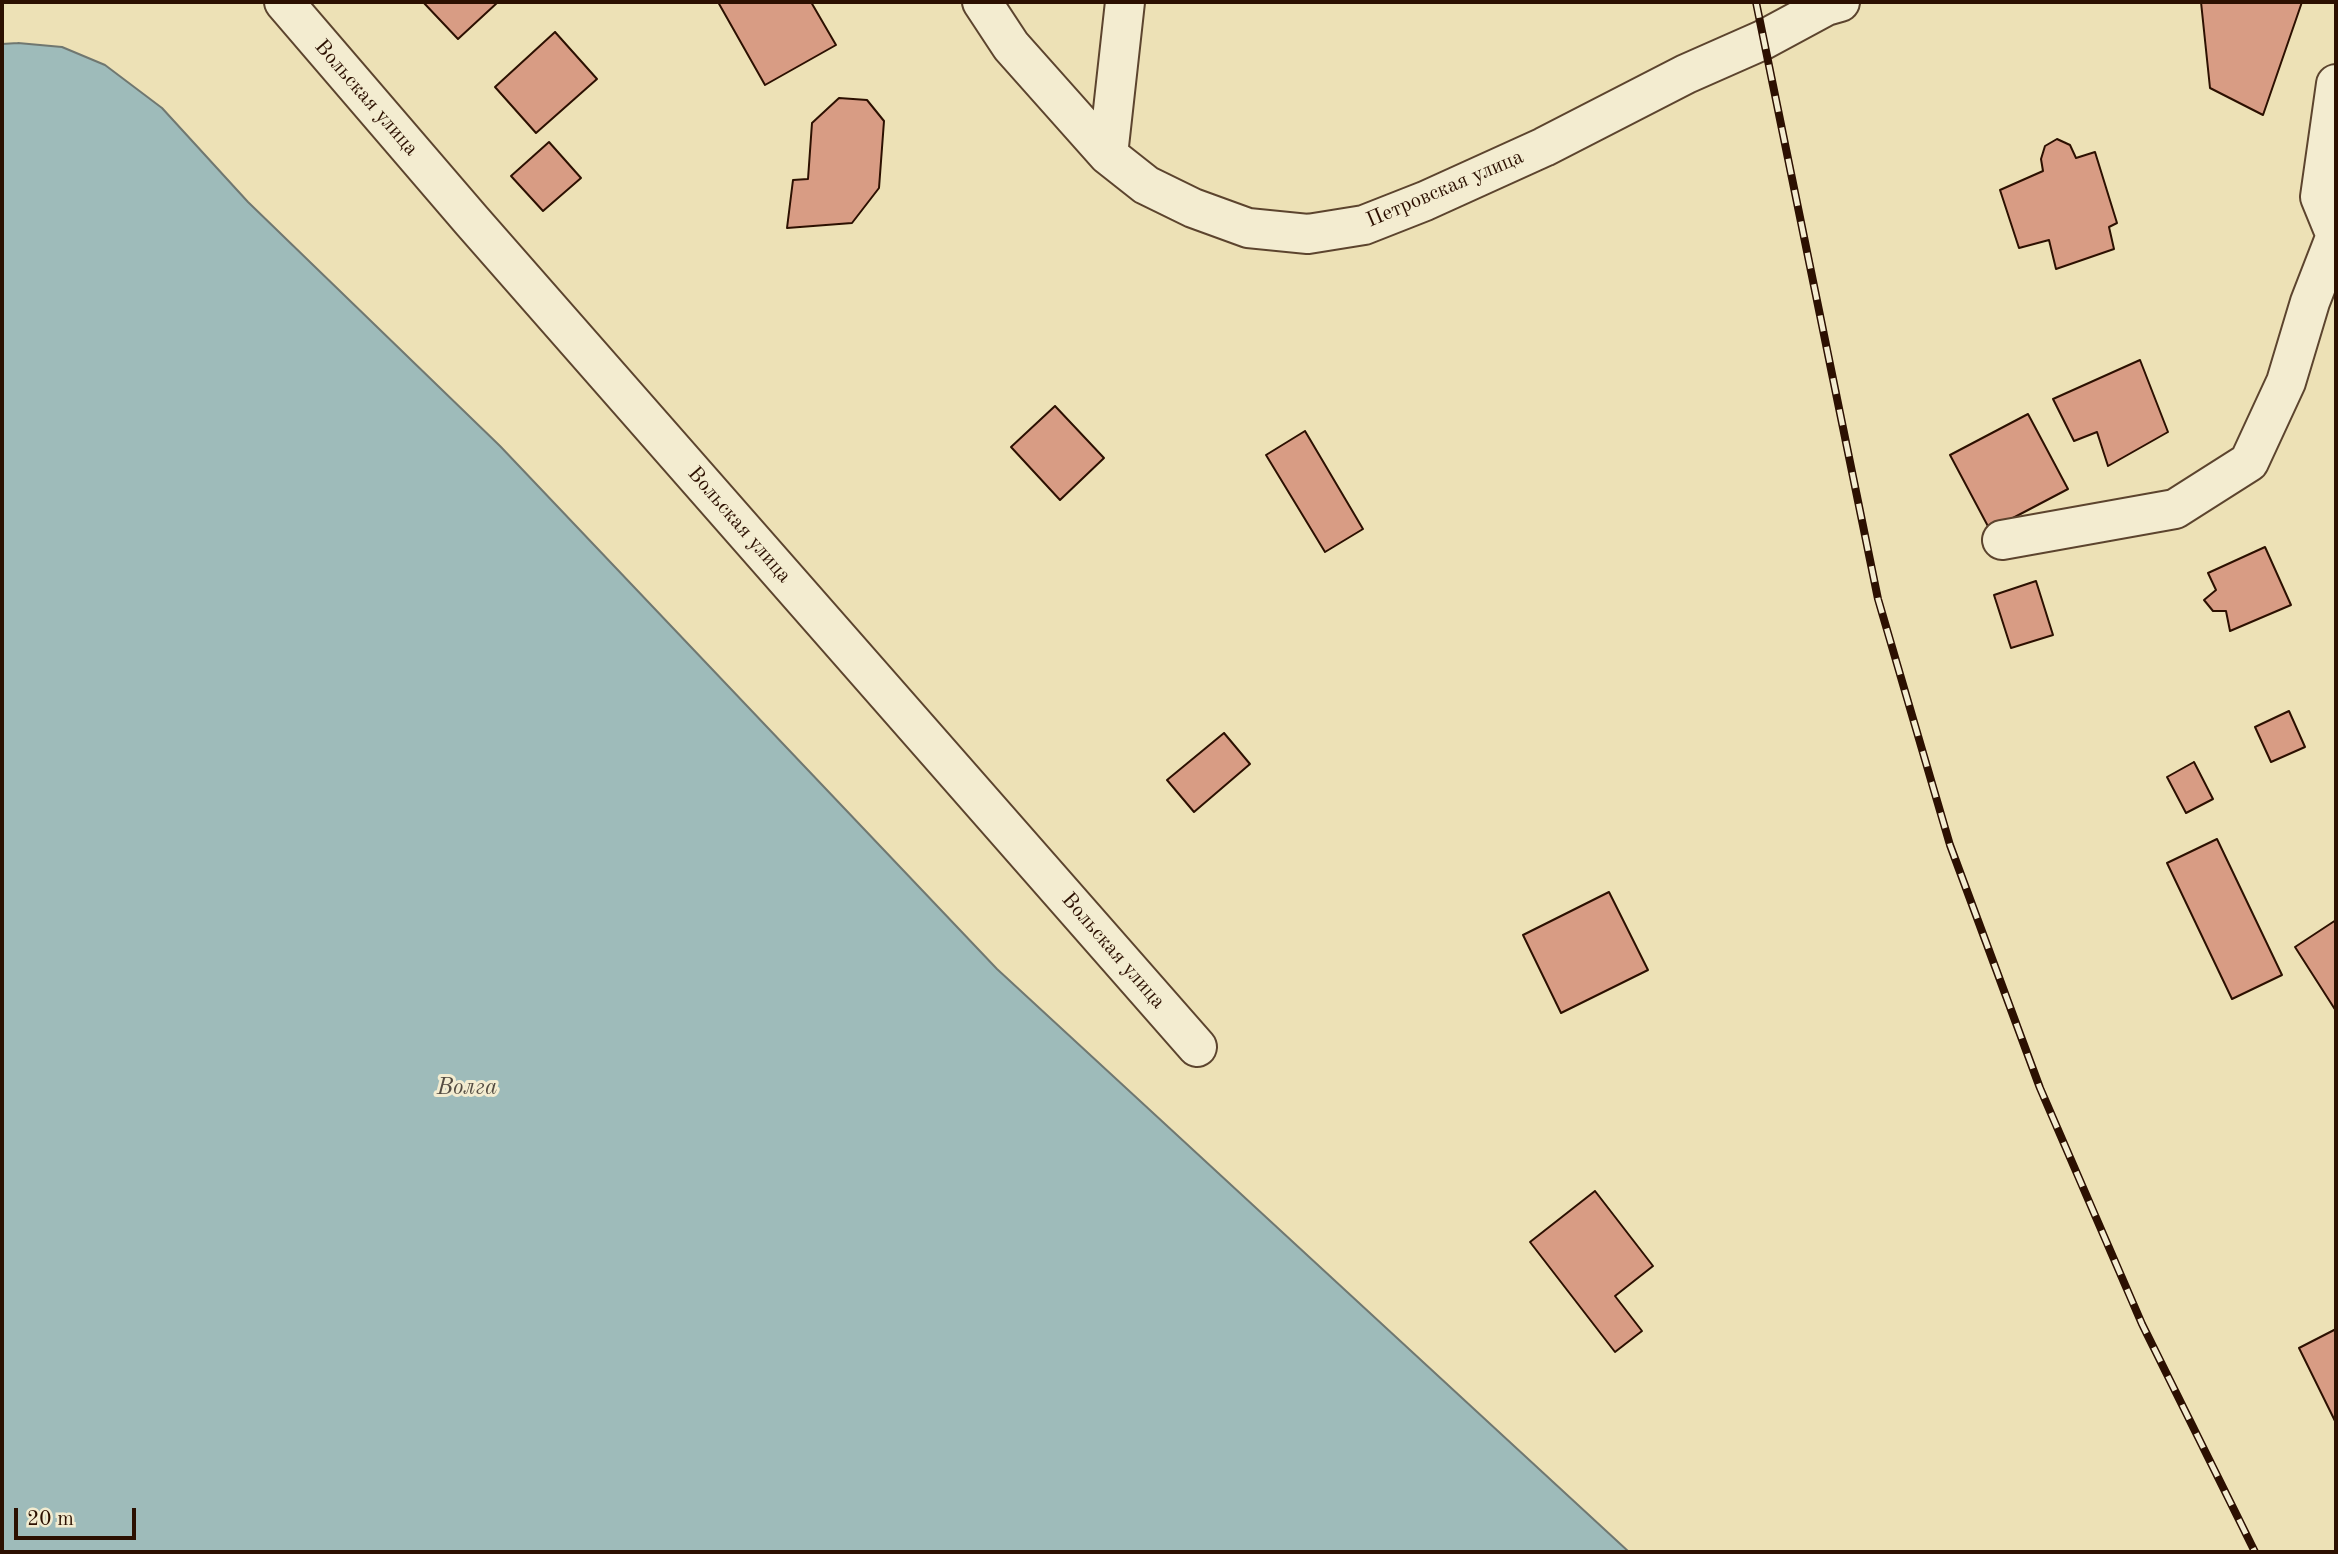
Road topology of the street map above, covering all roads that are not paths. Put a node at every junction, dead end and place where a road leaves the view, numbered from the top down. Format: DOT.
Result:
graph roads {
  1 [pos="284,2"];
  2 [pos="982,2"];
  3 [pos="1125,2"];
  4 [pos="1840,2"];
  5 [pos="2336,84"];
  6 [pos="1108,155"];
  7 [pos="2336,236"];
  8 [pos="2003,540"];
  9 [pos="1197,1047"];
  1 -- 9 [label="street, Вольская улица"];
  2 -- 6 [label="street, Петровская улица"];
  3 -- 6 [label="street"];
  4 -- 6 [label="street, Петровская улица"];
  5 -- 7 [label="street"];
  7 -- 8 [label="street"];
}
